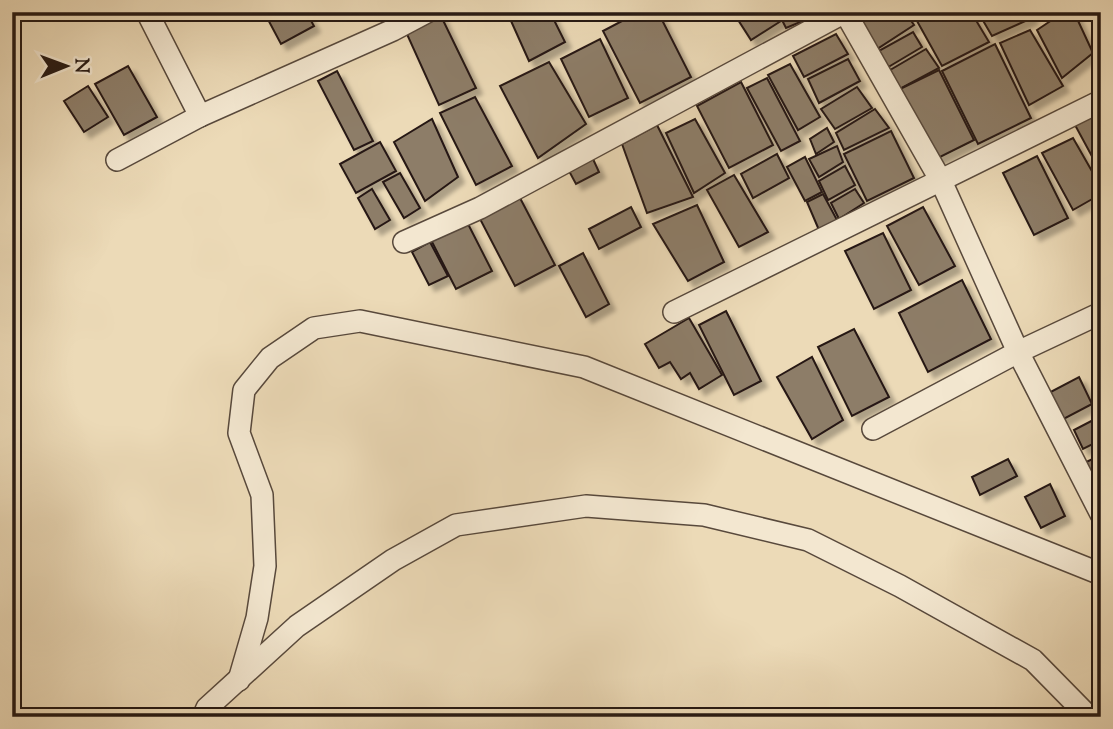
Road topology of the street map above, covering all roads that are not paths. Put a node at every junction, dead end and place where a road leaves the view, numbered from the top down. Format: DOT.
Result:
graph roads {
  1 [pos="147,12"];
  2 [pos="427,12"];
  3 [pos="389,21"];
  4 [pos="1101,101"];
  5 [pos="200,116"];
  6 [pos="117,160"];
  7 [pos="941,181"];
  8 [pos="404,242"];
  9 [pos="674,312"];
  10 [pos="1101,313"];
  11 [pos="1018,352"];
  12 [pos="873,429"];
  13 [pos="1101,514"];
  14 [pos="1101,574"];
  15 [pos="239,680"];
  16 [pos="203,717"];
  17 [pos="1089,717"];
  1 -- 5 [label="street"];
  2 -- 3 [label="street"];
  3 -- 5 [label="street"];
  4 -- 7 [label="street"];
  5 -- 6 [label="street"];
  7 -- 8 [label="street"];
  7 -- 9 [label="street"];
  7 -- 11 [label="street"];
  10 -- 11 [label="street"];
  11 -- 12 [label="street"];
  11 -- 13 [label="street"];
  14 -- 15 [label="street"];
  15 -- 16 [label="street"];
  15 -- 17 [label="street"];
}
